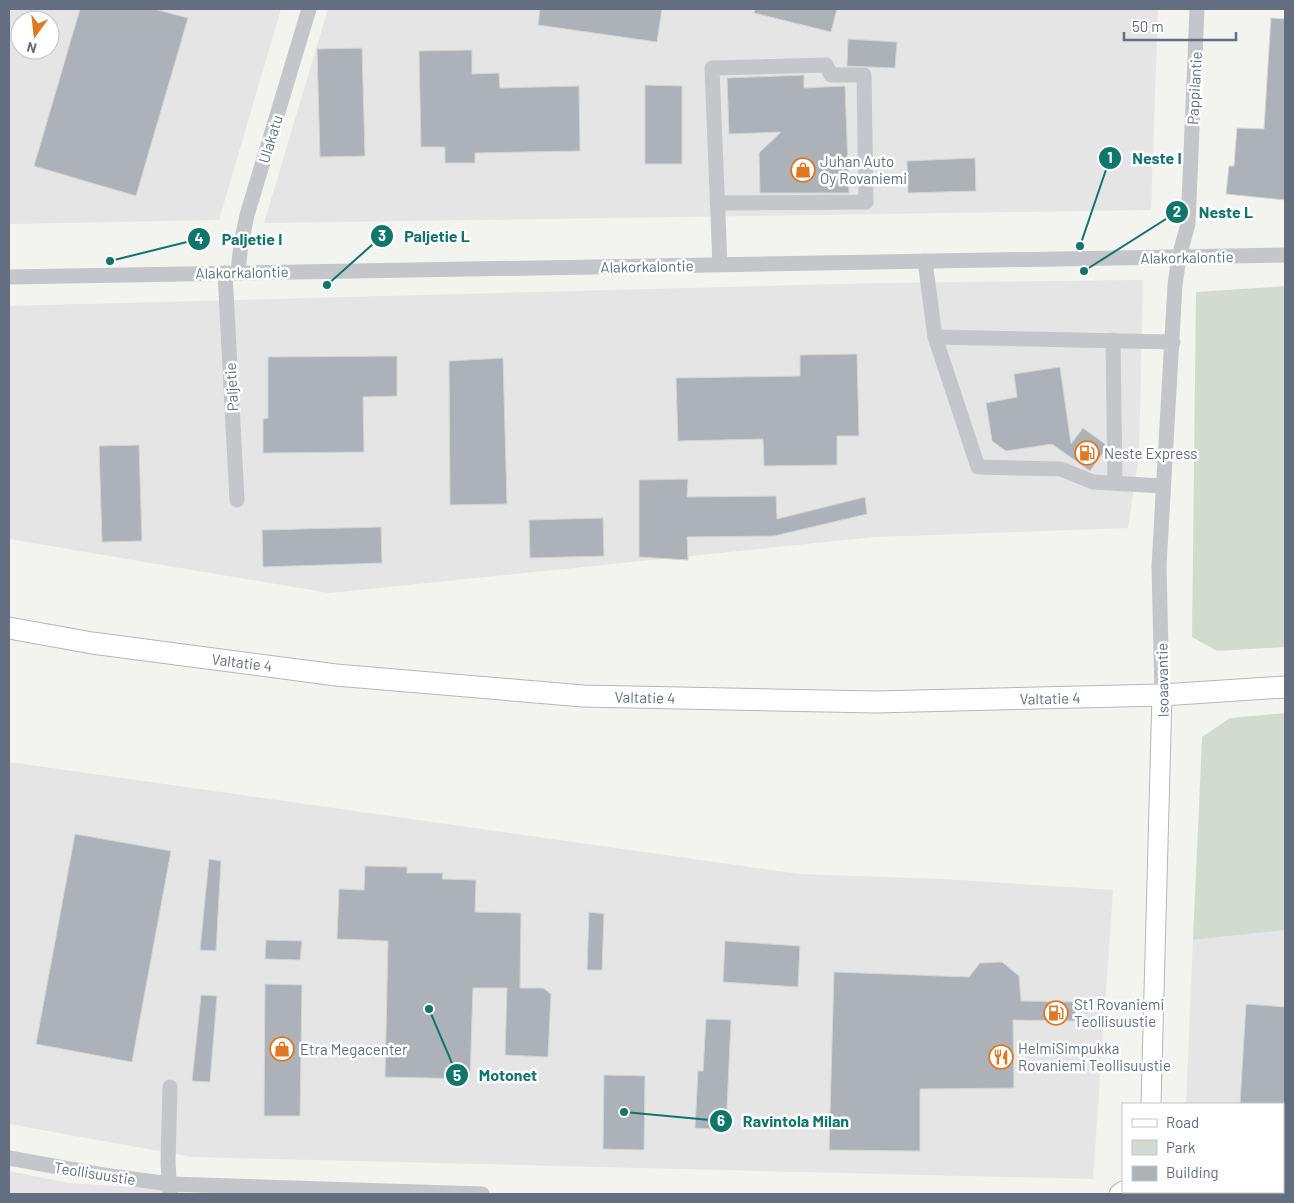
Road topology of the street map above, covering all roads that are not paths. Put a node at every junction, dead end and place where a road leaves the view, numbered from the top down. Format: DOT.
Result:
graph roads {
  1 [pos="309,9"];
  2 [pos="1197,9"];
  3 [pos="717,204"];
  4 [pos="1285,255"];
  5 [pos="1179,257"];
  6 [pos="925,262"];
  7 [pos="720,265"];
  8 [pos="232,272"];
  9 [pos="9,277"];
  10 [pos="935,337"];
  11 [pos="1113,340"];
  12 [pos="1173,342"];
  13 [pos="1115,483"];
  14 [pos="1162,486"];
  15 [pos="237,500"];
  16 [pos="9,628"];
  17 [pos="1285,687"];
  18 [pos="1162,695"];
  19 [pos="170,1087"];
  20 [pos="1151,1103"];
  21 [pos="9,1158"];
  22 [pos="170,1189"];
  23 [pos="482,1194"];
  1 -- 8 [label="street, Ulakatu"];
  2 -- 5 [label="street, Pappilantie"];
  3 -- 3 [label="street"];
  3 -- 7 [label="street"];
  4 -- 5 [label="street, Alakorkalontie"];
  5 -- 6 [label="street, Alakorkalontie"];
  5 -- 12 [label="street, Isoaavantie"];
  6 -- 7 [label="street, Alakorkalontie"];
  6 -- 10 [label="street"];
  7 -- 8 [label="street, Alakorkalontie"];
  8 -- 9 [label="street, Alakorkalontie"];
  8 -- 15 [label="street, Paljetie"];
  10 -- 11 [label="street"];
  10 -- 13 [label="street"];
  11 -- 12 [label="street"];
  11 -- 13 [label="street"];
  12 -- 14 [label="street, Isoaavantie"];
  13 -- 14 [label="street"];
  14 -- 18 [label="street, Isoaavantie"];
  16 -- 18 [label="highway, Valtatie 4"];
  17 -- 18 [label="highway, Valtatie 4"];
  18 -- 20 [label="main road, Isoaavantie"];
  19 -- 22 [label="street"];
  21 -- 22 [label="street, Teollisuustie"];
  22 -- 23 [label="street, Teollisuustie"];
}
